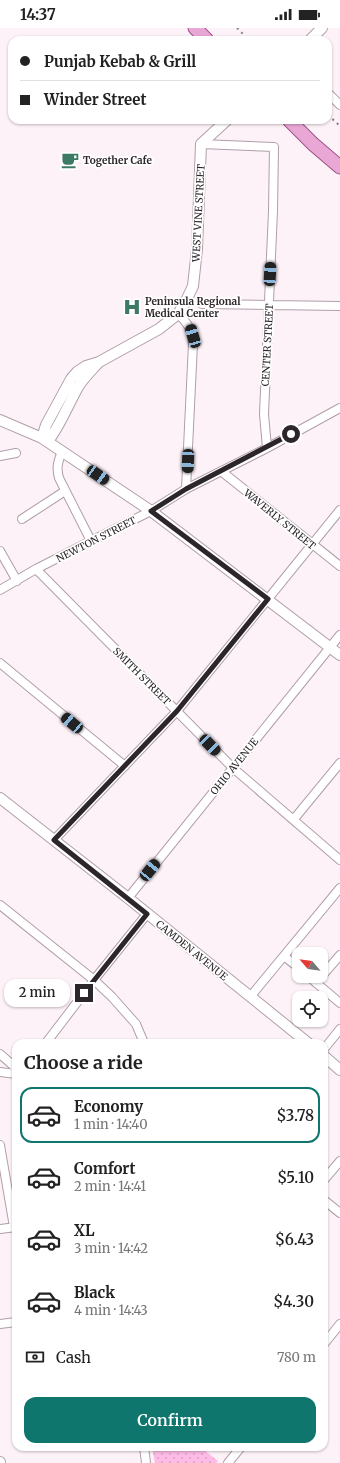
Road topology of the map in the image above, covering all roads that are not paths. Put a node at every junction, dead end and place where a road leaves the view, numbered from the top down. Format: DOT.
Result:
graph roads {
  1 [pos="195,28"];
  2 [pos="322,28"];
  3 [pos="203,36"];
  4 [pos="314,36"];
  5 [pos="332,97"];
  6 [pos="340,105"];
  7 [pos="222,124"];
  8 [pos="293,124"];
  9 [pos="201,144"];
  10 [pos="340,167"];
  11 [pos="202,304"];
  12 [pos="269,306"];
  13 [pos="340,306"];
  14 [pos="178,314"];
  15 [pos="340,408"];
  16 [pos="0,420"];
  17 [pos="42,438"];
  18 [pos="267,448"];
  19 [pos="62,451"];
  20 [pos="16,453"];
  21 [pos="0,456"];
  22 [pos="221,471"];
  23 [pos="186,489"];
  24 [pos="65,491"];
  25 [pos="340,510"];
  26 [pos="151,511"];
  27 [pos="22,519"];
  28 [pos="91,541"];
  29 [pos="312,544"];
  30 [pos="0,551"];
  31 [pos="340,566"];
  32 [pos="36,569"];
  33 [pos="16,581"];
  34 [pos="0,590"];
  35 [pos="268,599"];
  36 [pos="340,635"];
  37 [pos="330,648"];
  38 [pos="340,654"];
  39 [pos="0,663"];
  40 [pos="177,711"];
  41 [pos="340,763"];
  42 [pos="125,766"];
  43 [pos="233,768"];
  44 [pos="0,798"];
  45 [pos="294,819"];
  46 [pos="54,840"];
  47 [pos="340,860"];
  48 [pos="340,888"];
  49 [pos="128,898"];
  50 [pos="0,905"];
  51 [pos="147,914"];
  52 [pos="340,955"];
  53 [pos="284,956"];
  54 [pos="292,962"];
  55 [pos="328,969"];
  56 [pos="94,980"];
  57 [pos="316,983"];
  58 [pos="250,996"];
  59 [pos="340,1003"];
  60 [pos="340,1029"];
  61 [pos="49,1039"];
  62 [pos="142,1039"];
  63 [pos="303,1039"];
  64 [pos="328,1044"];
  65 [pos="0,1054"];
  66 [pos="328,1060"];
  67 [pos="12,1064"];
  68 [pos="340,1070"];
  69 [pos="0,1072"];
  70 [pos="12,1074"];
  71 [pos="0,1145"];
  72 [pos="340,1161"];
  73 [pos="328,1175"];
  74 [pos="328,1204"];
  75 [pos="12,1211"];
  76 [pos="340,1214"];
  77 [pos="12,1227"];
  78 [pos="0,1229"];
  79 [pos="12,1322"];
  80 [pos="0,1324"];
  81 [pos="340,1324"];
  82 [pos="328,1339"];
  83 [pos="144,1451"];
  84 [pos="238,1451"];
  85 [pos="146,1463"];
  86 [pos="228,1463"];
  1 -- 3 [label="main road"];
  2 -- 4 [label="street"];
  5 -- 6 [label="street"];
  7 -- 9 [label="street"];
  8 -- 10 [label="main road"];
  9 -- 12 [label="street, CENTER STREET"];
  9 -- 14 [label="street, WEST VINE STREET"];
  11 -- 12 [label="street"];
  12 -- 13 [label="street"];
  12 -- 18 [label="street, CENTER STREET"];
  14 -- 17 [label="street, WEST VINE STREET"];
  14 -- 23 [label="street"];
  15 -- 18 [label="street, NEWTON STREET"];
  16 -- 17 [label="street"];
  17 -- 19 [label="street"];
  18 -- 22 [label="street, NEWTON STREET"];
  19 -- 24 [label="street"];
  19 -- 26 [label="street"];
  20 -- 21 [label="street"];
  22 -- 23 [label="street, NEWTON STREET"];
  22 -- 29 [label="street, WAVERLY STREET"];
  23 -- 26 [label="street, NEWTON STREET"];
  24 -- 27 [label="street"];
  24 -- 28 [label="street"];
  25 -- 29 [label="street"];
  26 -- 28 [label="street, NEWTON STREET"];
  26 -- 35 [label="street"];
  28 -- 32 [label="street, NEWTON STREET"];
  29 -- 31 [label="street, WAVERLY STREET"];
  29 -- 35 [label="street"];
  30 -- 33 [label="street"];
  32 -- 33 [label="street, NEWTON STREET"];
  32 -- 40 [label="street, SMITH STREET"];
  33 -- 34 [label="street, NEWTON STREET"];
  35 -- 37 [label="street"];
  35 -- 40 [label="street"];
  36 -- 37 [label="street, OHIO AVENUE"];
  37 -- 38 [label="street"];
  37 -- 43 [label="street, OHIO AVENUE"];
  39 -- 42 [label="street"];
  40 -- 42 [label="street"];
  40 -- 43 [label="street, SMITH STREET"];
  41 -- 45 [label="street"];
  42 -- 46 [label="street"];
  43 -- 45 [label="street, SMITH STREET"];
  43 -- 49 [label="street, OHIO AVENUE"];
  44 -- 46 [label="street, CAMDEN AVENUE"];
  45 -- 47 [label="street, SMITH STREET"];
  46 -- 49 [label="street, CAMDEN AVENUE"];
  48 -- 53 [label="street"];
  49 -- 51 [label="street, CAMDEN AVENUE"];
  50 -- 56 [label="street"];
  51 -- 56 [label="street"];
  51 -- 58 [label="street, CAMDEN AVENUE"];
  52 -- 55 [label="street"];
  53 -- 54 [label="street"];
  53 -- 58 [label="street"];
  56 -- 61 [label="street"];
  56 -- 62 [label="street"];
  57 -- 59 [label="street"];
  58 -- 63 [label="street, CAMDEN AVENUE"];
  60 -- 64 [label="street"];
  65 -- 67 [label="street"];
  66 -- 68 [label="street"];
  69 -- 70 [label="street"];
  71 -- 75 [label="street"];
  72 -- 73 [label="street"];
  74 -- 76 [label="street"];
  77 -- 78 [label="street"];
  79 -- 80 [label="street"];
  81 -- 82 [label="street"];
  83 -- 85 [label="street"];
  84 -- 86 [label="street"];
}
